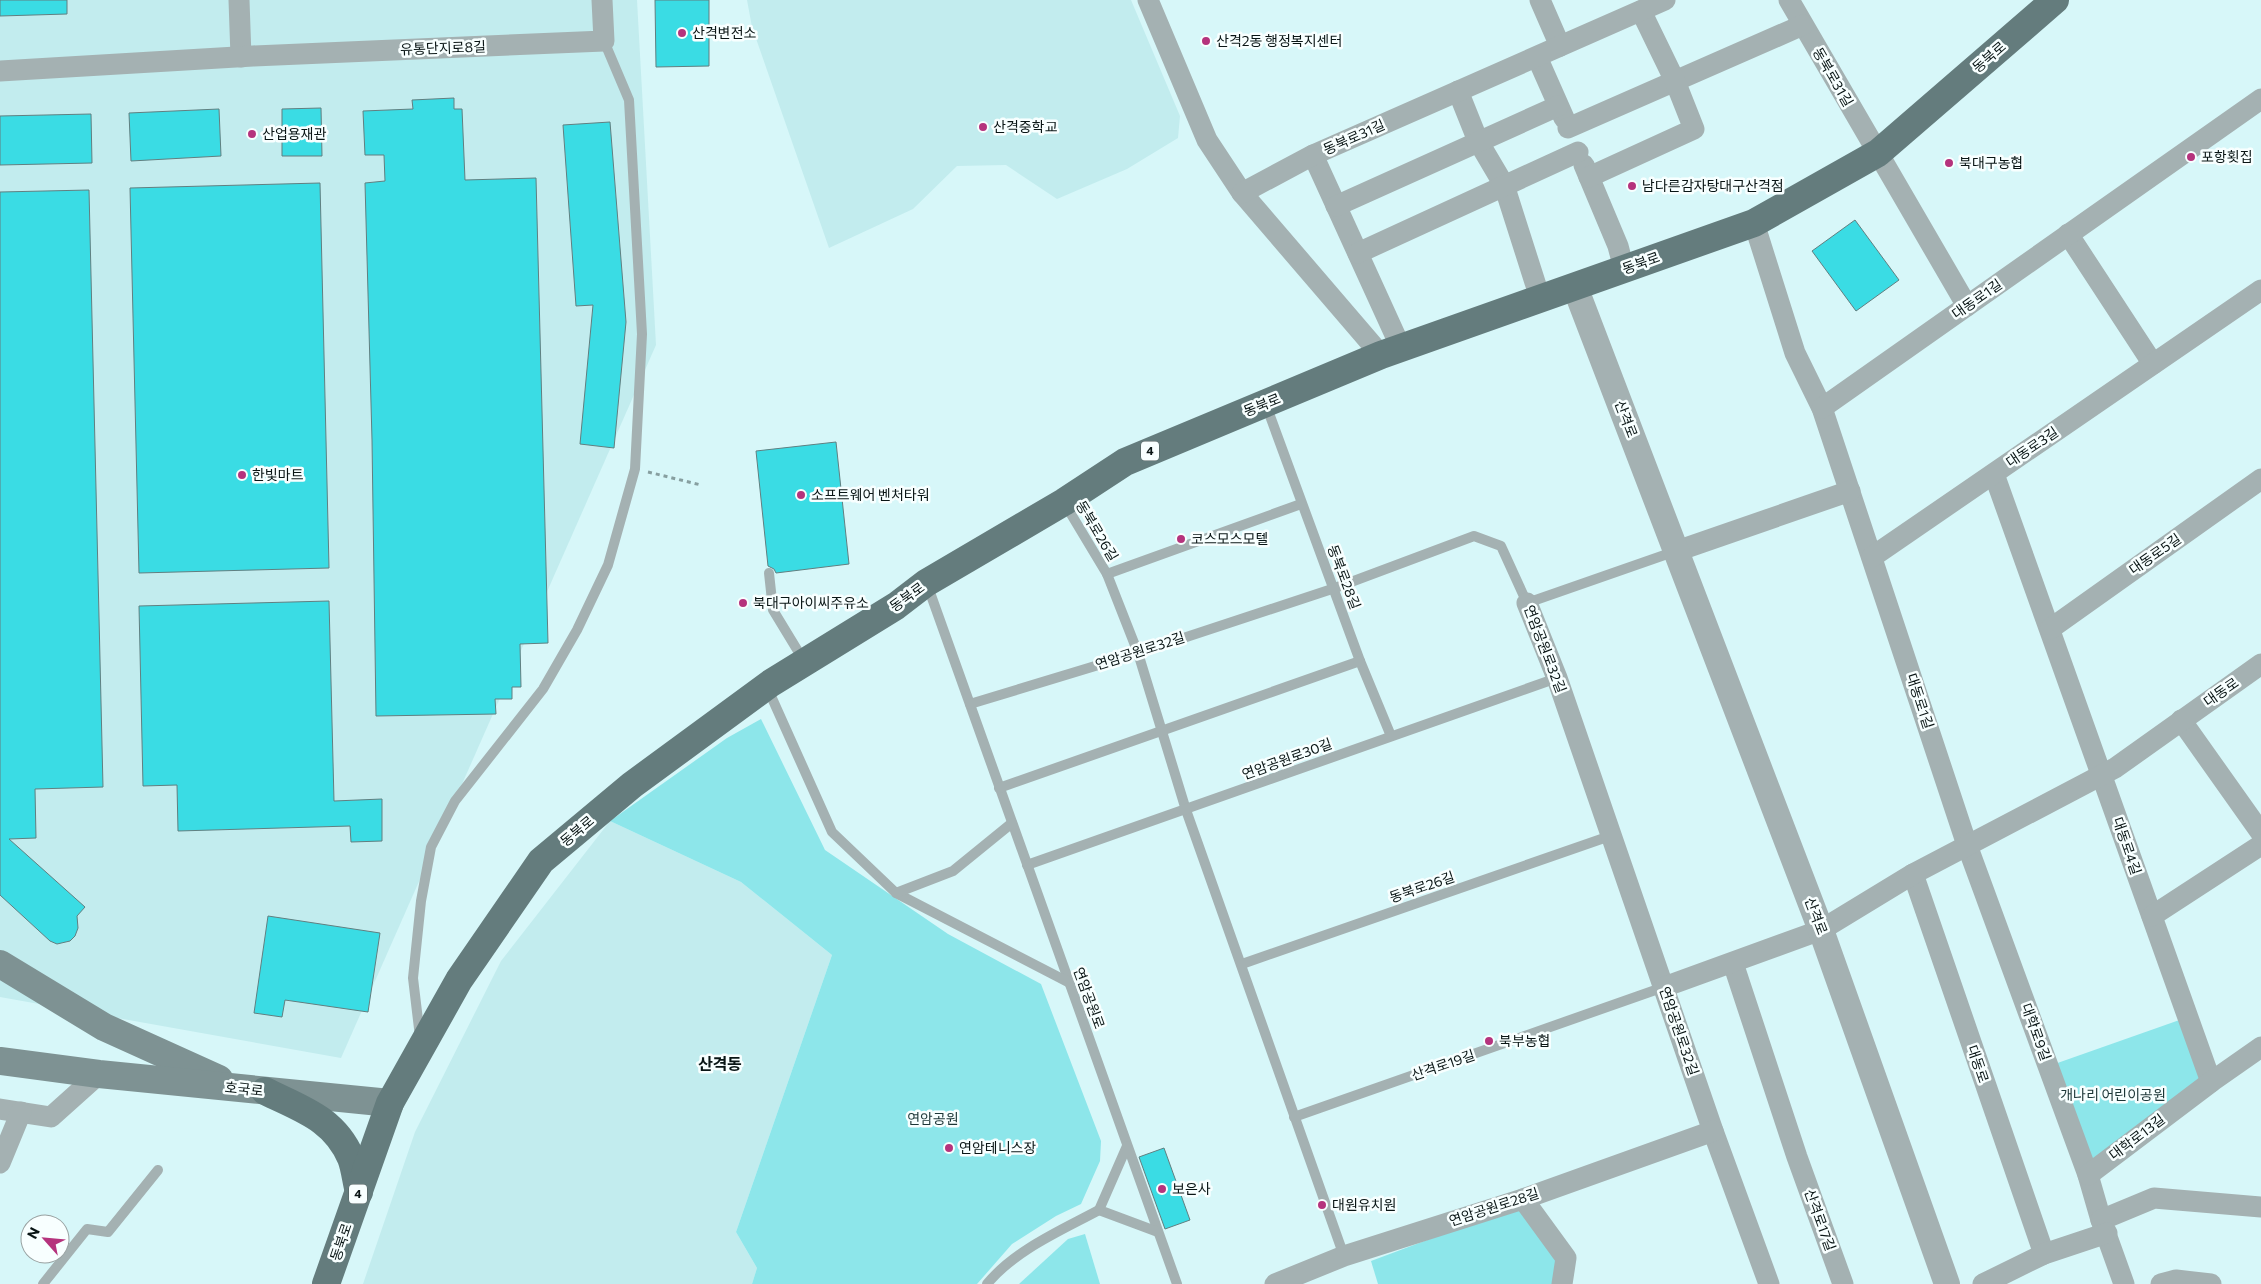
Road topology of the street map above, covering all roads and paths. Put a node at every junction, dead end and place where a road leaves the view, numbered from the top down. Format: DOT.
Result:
graph roads {
  1 [pos="240,0"];
  2 [pos="602,0"];
  3 [pos="1148,0"];
  4 [pos="1540,0"];
  5 [pos="1665,0"];
  6 [pos="1789,0"];
  7 [pos="2055,0"];
  8 [pos="1641,11"];
  9 [pos="1803,25"];
  10 [pos="604,41"];
  11 [pos="1560,46"];
  12 [pos="1537,56"];
  13 [pos="241,57"];
  14 [pos="0,71"];
  15 [pos="1675,81"];
  16 [pos="1458,91"];
  17 [pos="2261,99"];
  18 [pos="1558,106"];
  19 [pos="1568,128"];
  20 [pos="1478,140"];
  21 [pos="1578,152"];
  22 [pos="1878,153"];
  23 [pos="1313,155"];
  24 [pos="1589,177"];
  25 [pos="1504,185"];
  26 [pos="1242,193"];
  27 [pos="1336,206"];
  28 [pos="1754,223"];
  29 [pos="2068,234"];
  30 [pos="1358,254"];
  31 [pos="1624,269"];
  32 [pos="1575,287"];
  33 [pos="2261,290"];
  34 [pos="1540,298"];
  35 [pos="1967,306"];
  36 [pos="1391,351"];
  37 [pos="2153,364"];
  38 [pos="1266,404"];
  39 [pos="1822,408"];
  40 [pos="635,469"];
  41 [pos="1994,474"];
  42 [pos="2261,479"];
  43 [pos="701,485"];
  44 [pos="1850,491"];
  45 [pos="1064,502"];
  46 [pos="1301,504"];
  47 [pos="1677,551"];
  48 [pos="1872,557"];
  49 [pos="769,574"];
  50 [pos="1107,574"];
  51 [pos="926,583"];
  52 [pos="1335,588"];
  53 [pos="1527,604"];
  54 [pos="2050,629"];
  55 [pos="1138,653"];
  56 [pos="1360,661"];
  57 [pos="805,662"];
  58 [pos="2261,664"];
  59 [pos="1556,678"];
  60 [pos="767,686"];
  61 [pos="970,704"];
  62 [pos="2181,720"];
  63 [pos="1162,730"];
  64 [pos="1391,736"];
  65 [pos="2102,775"];
  66 [pos="1000,788"];
  67 [pos="1186,810"];
  68 [pos="1012,823"];
  69 [pos="2261,833"];
  70 [pos="1610,836"];
  71 [pos="1968,845"];
  72 [pos="2261,845"];
  73 [pos="1027,865"];
  74 [pos="1913,874"];
  75 [pos="896,892"];
  76 [pos="2152,916"];
  77 [pos="1821,930"];
  78 [pos="1733,963"];
  79 [pos="0,964"];
  80 [pos="1242,964"];
  81 [pos="1068,982"];
  82 [pos="1664,987"];
  83 [pos="2261,1047"];
  84 [pos="421,1048"];
  85 [pos="0,1061"];
  86 [pos="99,1074"];
  87 [pos="2211,1082"];
  88 [pos="253,1090"];
  89 [pos="390,1103"];
  90 [pos="10,1111"];
  91 [pos="1294,1117"];
  92 [pos="1713,1131"];
  93 [pos="1127,1146"];
  94 [pos="0,1163"];
  95 [pos="158,1170"];
  96 [pos="2088,1175"];
  97 [pos="358,1192"];
  98 [pos="1523,1198"];
  99 [pos="2261,1207"];
  100 [pos="1099,1210"];
  101 [pos="2104,1226"];
  102 [pos="1158,1232"];
  103 [pos="2044,1254"];
  104 [pos="1344,1256"];
  105 [pos="43,1284"];
  106 [pos="326,1284"];
  107 [pos="987,1284"];
  108 [pos="1177,1284"];
  109 [pos="1275,1284"];
  110 [pos="1562,1284"];
  111 [pos="1769,1284"];
  112 [pos="1843,1284"];
  113 [pos="1948,1284"];
  114 [pos="1983,1284"];
  115 [pos="2124,1284"];
  116 [pos="2161,1284"];
  117 [pos="2211,1284"];
  1 -- 13 [label="street"];
  2 -- 10 [label="street"];
  3 -- 26 [label="street"];
  4 -- 11 [label="street"];
  5 -- 8 [label="street, 동북로31길"];
  6 -- 9 [label="street, 동북로31길"];
  7 -- 22 [label="main road, 동북로 / 4"];
  8 -- 11 [label="street, 동북로31길"];
  8 -- 15 [label="street"];
  9 -- 15 [label="street"];
  9 -- 22 [label="street, 동북로31길"];
  10 -- 13 [label="street, 유통단지로8길"];
  10 -- 40 [label="lane"];
  11 -- 12 [label="street, 동북로31길"];
  12 -- 16 [label="street, 동북로31길"];
  12 -- 18 [label="street"];
  13 -- 14 [label="street, 유통단지로8길"];
  15 -- 19 [label="street"];
  15 -- 24 [label="street"];
  16 -- 20 [label="street"];
  16 -- 23 [label="street, 동북로31길"];
  17 -- 29 [label="street, 대동로1길"];
  18 -- 19 [label="street"];
  18 -- 20 [label="street"];
  19 -- 21 [label="street"];
  20 -- 25 [label="street"];
  20 -- 27 [label="street"];
  21 -- 24 [label="street"];
  21 -- 25 [label="street"];
  22 -- 28 [label="main road, 동북로 / 4"];
  22 -- 35 [label="street"];
  23 -- 26 [label="street, 동북로31길"];
  23 -- 27 [label="street"];
  24 -- 31 [label="street"];
  25 -- 30 [label="street"];
  25 -- 34 [label="street"];
  26 -- 36 [label="street"];
  27 -- 30 [label="street"];
  28 -- 31 [label="main road, 동북로 / 4"];
  28 -- 39 [label="street"];
  29 -- 35 [label="street, 대동로1길"];
  29 -- 37 [label="street"];
  30 -- 36 [label="street"];
  31 -- 32 [label="main road, 동북로 / 4"];
  32 -- 34 [label="main road, 동북로 / 4"];
  32 -- 47 [label="street, 산격로"];
  33 -- 37 [label="street, 대동로3길"];
  34 -- 36 [label="main road, 동북로 / 4"];
  35 -- 39 [label="street, 대동로1길"];
  36 -- 38 [label="main road, 동북로 / 4"];
  37 -- 41 [label="street, 대동로3길"];
  38 -- 45 [label="main road, 동북로 / 4"];
  38 -- 46 [label="lane, 동북로28길"];
  39 -- 44 [label="street, 대동로1길"];
  40 -- 43 [label="path"];
  40 -- 84 [label="lane"];
  41 -- 48 [label="street"];
  41 -- 54 [label="street, 대동로3길"];
  42 -- 54 [label="street, 대동로5길"];
  44 -- 47 [label="street"];
  44 -- 48 [label="street, 대동로1길"];
  45 -- 50 [label="lane, 동북로26길"];
  45 -- 51 [label="main road, 동북로 / 4"];
  46 -- 50 [label="lane, 동북로26길"];
  46 -- 52 [label="lane, 동북로28길"];
  47 -- 53 [label="lane"];
  47 -- 77 [label="street, 산격로"];
  48 -- 71 [label="street, 대동로1길"];
  49 -- 57 [label="lane"];
  50 -- 55 [label="lane, 동북로26길"];
  51 -- 57 [label="main road, 동북로 / 4"];
  51 -- 61 [label="lane, 연암공원로"];
  52 -- 53 [label="lane, 연암공원로32길"];
  52 -- 55 [label="lane, 연암공원로32길"];
  52 -- 56 [label="lane, 동북로28길"];
  53 -- 59 [label="street, 연암공원로32길"];
  54 -- 65 [label="street, 대동로3길"];
  55 -- 61 [label="lane, 연암공원로32길"];
  55 -- 63 [label="lane, 동북로26길"];
  56 -- 63 [label="lane"];
  56 -- 64 [label="lane, 동북로28길"];
  57 -- 60 [label="main road, 동북로 / 4"];
  58 -- 62 [label="street, 대동로"];
  59 -- 64 [label="lane, 연암공원로30길"];
  59 -- 70 [label="street, 연암공원로32길"];
  60 -- 75 [label="lane"];
  60 -- 84 [label="main road, 동북로 / 4"];
  61 -- 66 [label="lane, 연암공원로"];
  62 -- 65 [label="street, 대동로"];
  62 -- 69 [label="street"];
  63 -- 66 [label="lane"];
  63 -- 67 [label="lane, 동북로26길"];
  64 -- 67 [label="lane, 연암공원로30길"];
  65 -- 71 [label="street, 대동로"];
  65 -- 76 [label="street, 대동로4길"];
  66 -- 68 [label="lane, 연암공원로"];
  67 -- 73 [label="lane, 연암공원로30길"];
  67 -- 80 [label="lane, 동북로26길"];
  68 -- 73 [label="lane, 연암공원로"];
  68 -- 75 [label="lane"];
  70 -- 80 [label="lane, 동북로26길"];
  70 -- 82 [label="street, 연암공원로32길"];
  71 -- 74 [label="street, 대동로"];
  71 -- 96 [label="street, 대학로9길"];
  72 -- 76 [label="street"];
  73 -- 81 [label="lane, 연암공원로"];
  74 -- 77 [label="street, 대동로"];
  74 -- 103 [label="street, 대동로"];
  75 -- 81 [label="lane"];
  76 -- 87 [label="street, 대동로4길"];
  77 -- 78 [label="street, 산격로19길"];
  77 -- 113 [label="street, 산격로"];
  78 -- 82 [label="street, 산격로19길"];
  78 -- 112 [label="street, 산격로17길"];
  79 -- 88 [label="main road"];
  80 -- 91 [label="lane, 동북로26길"];
  81 -- 93 [label="lane, 연암공원로"];
  82 -- 91 [label="lane, 산격로19길"];
  82 -- 92 [label="street, 연암공원로32길"];
  83 -- 87 [label="street, 대학로13길"];
  84 -- 89 [label="main road, 동북로 / 4"];
  85 -- 86 [label="main road, 호국로"];
  86 -- 88 [label="main road, 호국로"];
  86 -- 90 [label="street"];
  87 -- 96 [label="street, 대학로13길"];
  88 -- 89 [label="main road, 호국로"];
  88 -- 97 [label="main road"];
  89 -- 97 [label="main road, 동북로 / 4"];
  90 -- 94 [label="street"];
  91 -- 104 [label="lane, 동북로26길"];
  92 -- 98 [label="street, 연암공원로28길"];
  92 -- 111 [label="street, 연암공원로32길"];
  93 -- 100 [label="lane"];
  93 -- 102 [label="lane, 연암공원로"];
  95 -- 105 [label="lane"];
  96 -- 101 [label="street, 대학로9길"];
  97 -- 106 [label="main road, 동북로 / 4"];
  98 -- 104 [label="street, 연암공원로28길"];
  98 -- 110 [label="street"];
  99 -- 101 [label="street"];
  100 -- 102 [label="lane"];
  100 -- 107 [label="lane"];
  101 -- 103 [label="street"];
  101 -- 115 [label="street, 대학로9길"];
  102 -- 108 [label="lane"];
  103 -- 114 [label="street"];
  104 -- 109 [label="street, 연암공원로28길"];
  116 -- 117 [label="street"];
}
